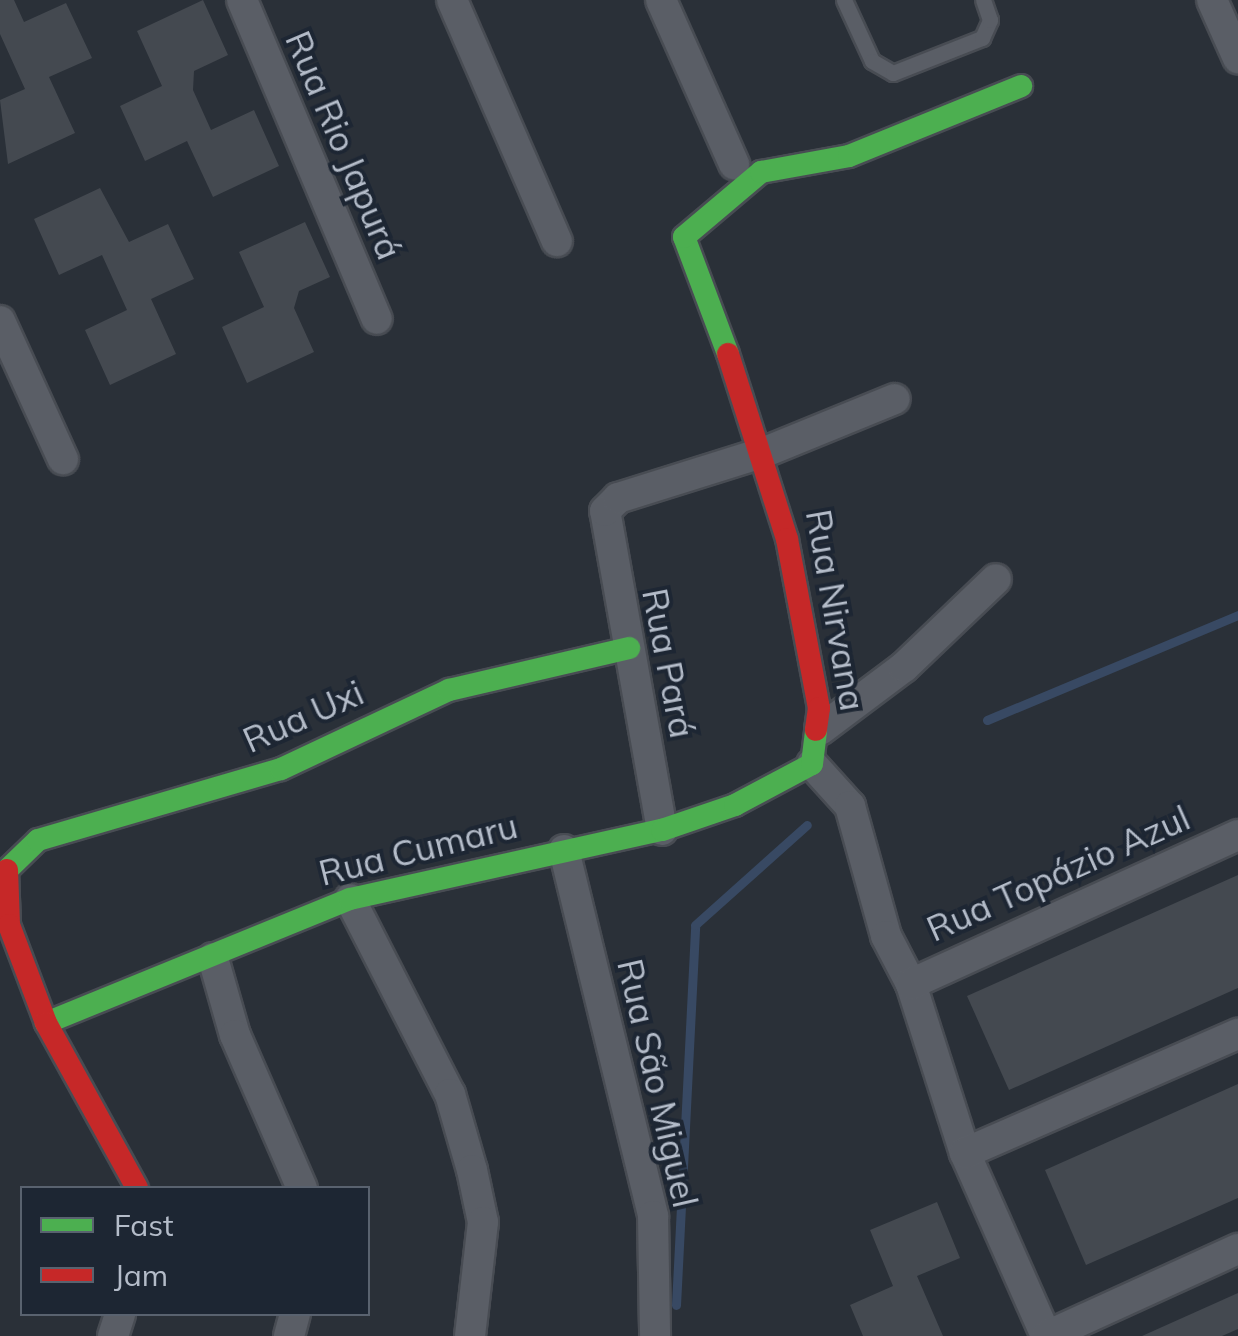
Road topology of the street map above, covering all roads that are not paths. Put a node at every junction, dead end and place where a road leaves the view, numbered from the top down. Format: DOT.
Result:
graph roads {
  1 [pos="242,0"];
  2 [pos="452,0"];
  3 [pos="661,0"];
  4 [pos="844,0"];
  5 [pos="984,0"];
  6 [pos="1212,0"];
  7 [pos="1238,58"];
  8 [pos="1022,86"];
  9 [pos="734,164"];
  10 [pos="558,242"];
  11 [pos="377,319"];
  12 [pos="0,321"];
  13 [pos="896,399"];
  14 [pos="765,452"];
  15 [pos="62,458"];
  16 [pos="996,579"];
  17 [pos="629,648"];
  18 [pos="820,730"];
  19 [pos="812,764"];
  20 [pos="662,830"];
  21 [pos="1238,835"];
  22 [pos="564,850"];
  23 [pos="350,899"];
  24 [pos="213,958"];
  25 [pos="911,984"];
  26 [pos="46,1023"];
  27 [pos="1238,1034"];
  28 [pos="965,1153"];
  29 [pos="136,1186"];
  30 [pos="301,1186"];
  31 [pos="1238,1249"];
  32 [pos="470,1336"];
  33 [pos="655,1336"];
  34 [pos="1047,1336"];
  1 -- 11 [label="street, Rua Rio Japurá"];
  2 -- 10 [label="street"];
  3 -- 9 [label="street"];
  4 -- 5 [label="lane"];
  6 -- 7 [label="street"];
  8 -- 14 [label="street, Rua Nirvana"];
  12 -- 15 [label="street"];
  13 -- 14 [label="street"];
  14 -- 17 [label="street, Rua Pará"];
  14 -- 18 [label="street, Rua Nirvana"];
  16 -- 18 [label="street"];
  17 -- 20 [label="street, Rua Pará"];
  17 -- 26 [label="street, Rua Uxi"];
  18 -- 19 [label="street, Rua Nirvana"];
  19 -- 20 [label="street, Rua Cumaru"];
  19 -- 25 [label="street"];
  20 -- 22 [label="street, Rua Cumaru"];
  21 -- 25 [label="street, Rua Topázio Azul"];
  22 -- 23 [label="street, Rua Cumaru"];
  22 -- 33 [label="street, Rua São Miguel"];
  23 -- 24 [label="street, Rua Cumaru"];
  23 -- 32 [label="street"];
  24 -- 26 [label="street, Rua Cumaru"];
  24 -- 30 [label="street"];
  25 -- 28 [label="street"];
  26 -- 29 [label="street"];
  27 -- 28 [label="street"];
  28 -- 34 [label="street"];
  31 -- 34 [label="street"];
}
